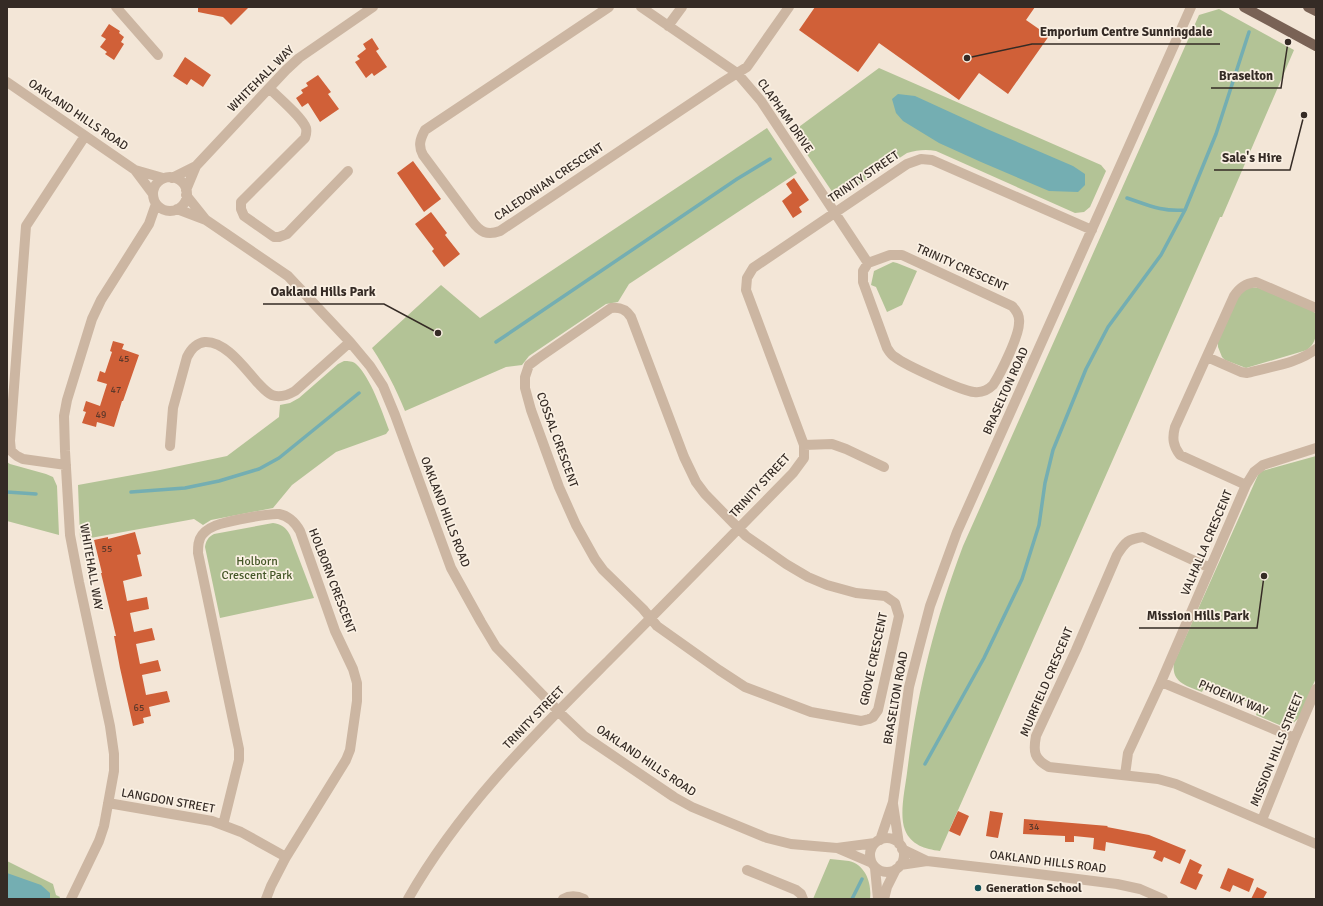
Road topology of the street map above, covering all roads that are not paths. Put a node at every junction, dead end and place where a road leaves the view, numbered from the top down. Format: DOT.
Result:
graph roads {
  1 [pos="116,7"];
  2 [pos="373,7"];
  3 [pos="609,7"];
  4 [pos="641,7"];
  5 [pos="682,7"];
  6 [pos="789,7"];
  7 [pos="1191,7"];
  8 [pos="1244,7"];
  9 [pos="1308,7"];
  10 [pos="1316,11"];
  11 [pos="668,26"];
  12 [pos="1316,46"];
  13 [pos="158,55"];
  14 [pos="737,73"];
  15 [pos="7,82"];
  16 [pos="269,88"];
  17 [pos="85,136"];
  18 [pos="196,166"];
  19 [pos="135,170"];
  20 [pos="348,171"];
  21 [pos="168,178"];
  22 [pos="186,192"];
  23 [pos="154,199"];
  24 [pos="172,210"];
  25 [pos="835,213"];
  26 [pos="206,220"];
  27 [pos="149,224"];
  28 [pos="1092,230"];
  29 [pos="868,263"];
  30 [pos="1316,308"];
  31 [pos="350,342"];
  32 [pos="1316,349"];
  33 [pos="1207,357"];
  34 [pos="804,445"];
  35 [pos="170,446"];
  36 [pos="1316,448"];
  37 [pos="66,465"];
  38 [pos="884,467"];
  39 [pos="1246,485"];
  40 [pos="739,529"];
  41 [pos="1210,568"];
  42 [pos="651,618"];
  43 [pos="1161,682"];
  44 [pos="1316,689"];
  45 [pos="558,711"];
  46 [pos="1295,738"];
  47 [pos="1124,775"];
  48 [pos="893,802"];
  49 [pos="108,803"];
  50 [pos="1262,820"];
  51 [pos="223,825"];
  52 [pos="877,842"];
  53 [pos="1316,844"];
  54 [pos="900,846"];
  55 [pos="837,848"];
  56 [pos="286,857"];
  57 [pos="927,861"];
  58 [pos="873,866"];
  59 [pos="898,867"];
  60 [pos="747,870"];
  61 [pos="71,899"];
  62 [pos="266,899"];
  63 [pos="408,899"];
  64 [pos="563,899"];
  65 [pos="584,899"];
  66 [pos="803,899"];
  67 [pos="878,899"];
  68 [pos="884,899"];
  69 [pos="1163,899"];
  1 -- 13 [label="street"];
  2 -- 16 [label="street, WHITEHALL WAY"];
  3 -- 14 [label="street, CALEDONIAN CRESCENT"];
  4 -- 11 [label="street, CLAPHAM DRIVE"];
  5 -- 11 [label="street"];
  6 -- 14 [label="street"];
  7 -- 28 [label="street, BRASELTON ROAD"];
  8 -- 12 [label="main road"];
  9 -- 10 [label="main road"];
  11 -- 14 [label="street, CLAPHAM DRIVE"];
  14 -- 25 [label="street, CLAPHAM DRIVE"];
  15 -- 17 [label="street, OAKLAND HILLS ROAD"];
  16 -- 18 [label="street, WHITEHALL WAY"];
  16 -- 20 [label="street"];
  17 -- 19 [label="street, OAKLAND HILLS ROAD"];
  17 -- 37 [label="street"];
  18 -- 21 [label="street, WHITEHALL WAY"];
  18 -- 22 [label="street, WHITEHALL WAY"];
  19 -- 21 [label="street, OAKLAND HILLS ROAD"];
  19 -- 23 [label="street, OAKLAND HILLS ROAD"];
  21 -- 22 [label="street"];
  21 -- 23 [label="street"];
  22 -- 24 [label="street"];
  22 -- 26 [label="street, OAKLAND HILLS ROAD"];
  23 -- 24 [label="street"];
  23 -- 27 [label="street, WHITEHALL WAY"];
  24 -- 26 [label="street, OAKLAND HILLS ROAD"];
  24 -- 27 [label="street, WHITEHALL WAY"];
  25 -- 28 [label="street, TRINITY STREET"];
  25 -- 29 [label="street"];
  25 -- 34 [label="street, TRINITY STREET"];
  26 -- 31 [label="street, OAKLAND HILLS ROAD"];
  27 -- 37 [label="street, WHITEHALL WAY"];
  28 -- 48 [label="street, BRASELTON ROAD"];
  29 -- 29 [label="street, TRINITY CRESCENT"];
  30 -- 33 [label="street"];
  31 -- 35 [label="street"];
  31 -- 45 [label="street, OAKLAND HILLS ROAD"];
  32 -- 33 [label="street"];
  33 -- 39 [label="street"];
  34 -- 38 [label="street"];
  34 -- 40 [label="street, TRINITY STREET"];
  36 -- 39 [label="street, VALHALLA CRESCENT"];
  37 -- 49 [label="street, WHITEHALL WAY"];
  39 -- 41 [label="street, VALHALLA CRESCENT"];
  40 -- 42 [label="street, TRINITY STREET"];
  40 -- 42 [label="street, GROVE CRESCENT"];
  40 -- 42 [label="street, COSSAL CRESCENT"];
  41 -- 43 [label="street, VALHALLA CRESCENT"];
  41 -- 47 [label="street, MUIRFIELD CRESCENT"];
  42 -- 45 [label="street, TRINITY STREET"];
  43 -- 46 [label="street, PHOENIX WAY"];
  43 -- 47 [label="street, VALHALLA CRESCENT"];
  44 -- 46 [label="street, MISSION HILLS STREET"];
  45 -- 55 [label="street, OAKLAND HILLS ROAD"];
  45 -- 63 [label="street, TRINITY STREET"];
  46 -- 50 [label="street, MISSION HILLS STREET"];
  47 -- 50 [label="street, MUIRFIELD CRESCENT"];
  48 -- 52 [label="street, BRASELTON ROAD"];
  48 -- 54 [label="street, BRASELTON ROAD"];
  49 -- 51 [label="street, LANGDON STREET"];
  49 -- 61 [label="street, WHITEHALL WAY"];
  50 -- 53 [label="street, MUIRFIELD CRESCENT"];
  51 -- 56 [label="street, LANGDON STREET"];
  51 -- 56 [label="street, HOLBORN CRESCENT"];
  52 -- 54 [label="street"];
  52 -- 55 [label="street, OAKLAND HILLS ROAD"];
  52 -- 58 [label="street"];
  54 -- 57 [label="street, OAKLAND HILLS ROAD"];
  54 -- 59 [label="street"];
  55 -- 58 [label="street, OAKLAND HILLS ROAD"];
  56 -- 62 [label="street"];
  57 -- 59 [label="street, OAKLAND HILLS ROAD"];
  57 -- 69 [label="street, OAKLAND HILLS ROAD"];
  58 -- 59 [label="street"];
  58 -- 67 [label="street"];
  59 -- 68 [label="street"];
  60 -- 66 [label="street"];
  64 -- 65 [label="street"];
}
